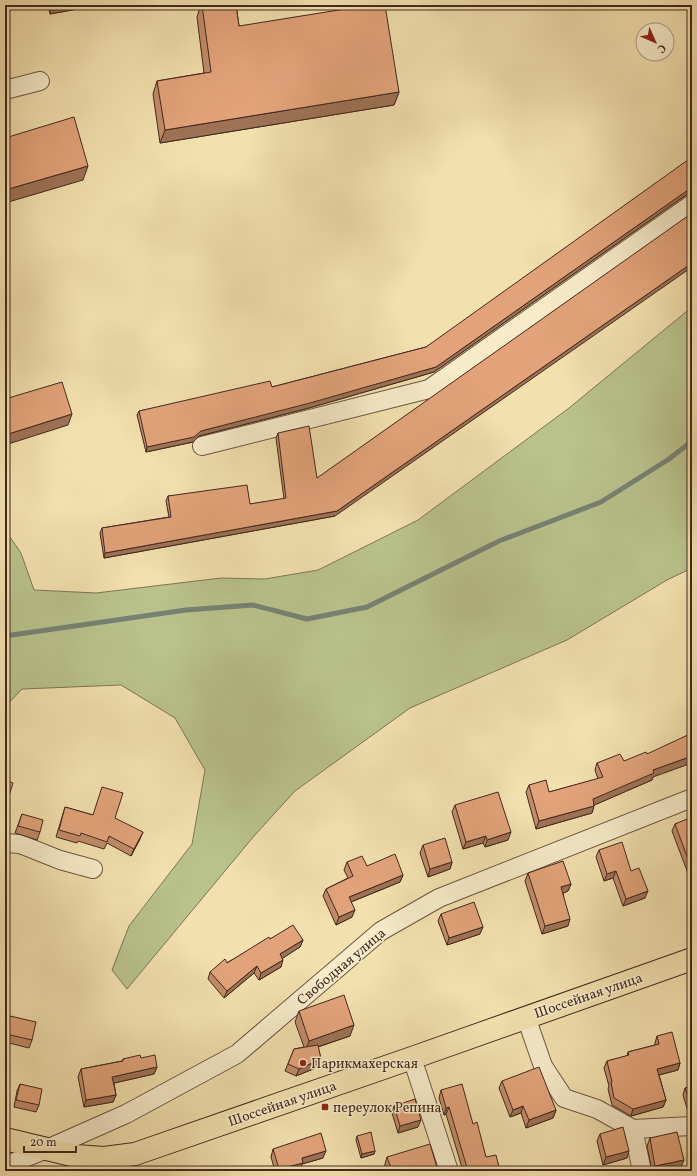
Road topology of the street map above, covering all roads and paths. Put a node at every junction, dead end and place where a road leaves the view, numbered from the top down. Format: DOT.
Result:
graph roads {
  1 [pos="40,81"];
  2 [pos="5,90"];
  3 [pos="692,204"];
  4 [pos="202,446"];
  5 [pos="692,798"];
  6 [pos="5,843"];
  7 [pos="93,869"];
  8 [pos="692,959"];
  9 [pos="526,1017"];
  10 [pos="412,1058"];
  11 [pos="692,1126"];
  12 [pos="633,1130"];
  13 [pos="5,1139"];
  14 [pos="47,1149"];
  15 [pos="78,1163"];
  16 [pos="5,1166"];
  17 [pos="449,1171"];
  18 [pos="642,1171"];
  1 -- 2 [label="street"];
  3 -- 4 [label="street"];
  5 -- 14 [label="street, Свободная улица"];
  6 -- 7 [label="street"];
  8 -- 9 [label="main road, Шоссейная улица"];
  9 -- 10 [label="main road, Шоссейная улица"];
  9 -- 12 [label="street"];
  10 -- 15 [label="main road, Шоссейная улица"];
  10 -- 17 [label="street"];
  11 -- 12 [label="street"];
  12 -- 18 [label="street"];
  13 -- 14 [label="main road"];
  14 -- 15 [label="main road, Шоссейная улица"];
  14 -- 16 [label="street"];
}
